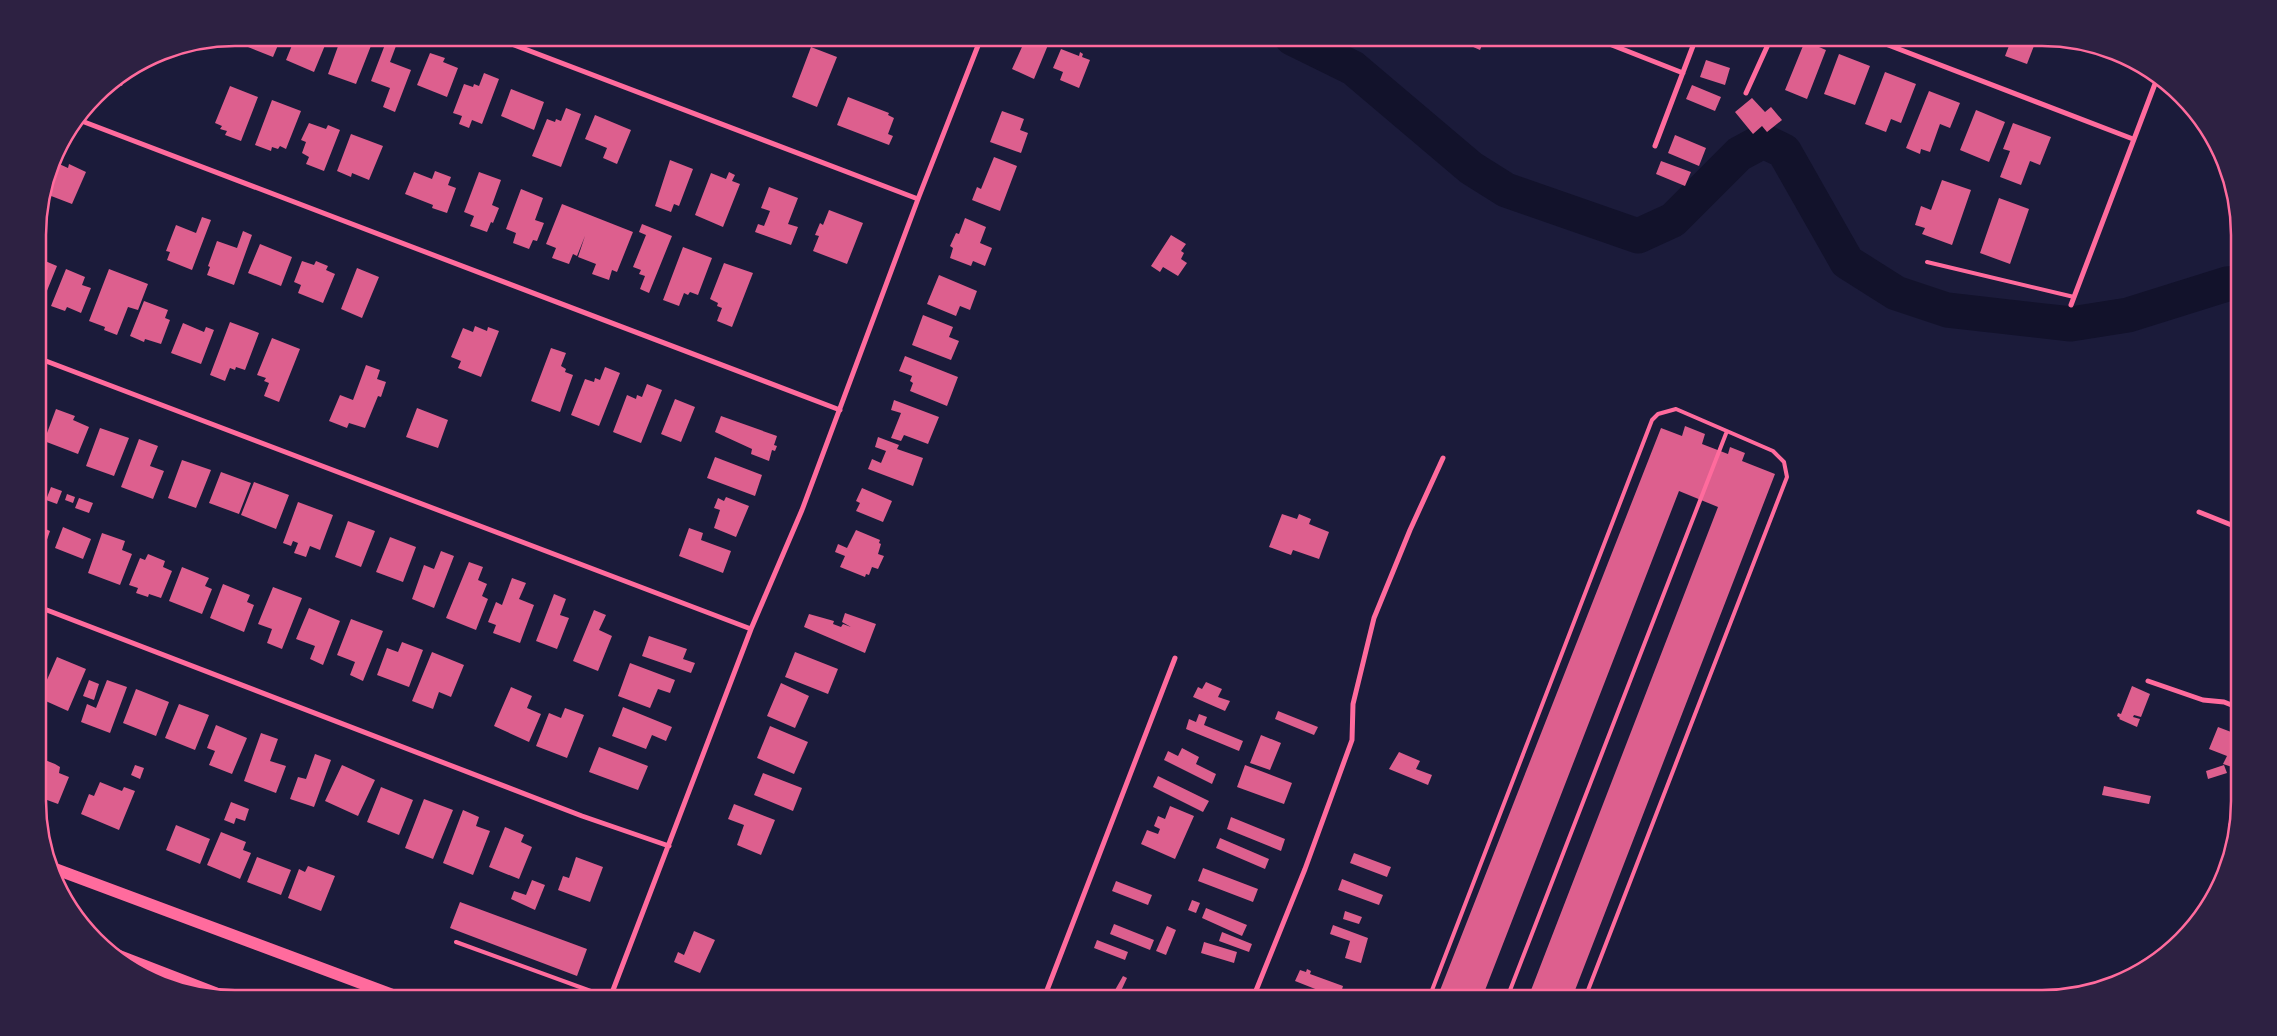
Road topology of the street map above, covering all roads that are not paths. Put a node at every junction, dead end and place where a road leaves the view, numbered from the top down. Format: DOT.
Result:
graph roads {
  1 [pos="517,46"];
  2 [pos="978,46"];
  3 [pos="1615,46"];
  4 [pos="1693,46"];
  5 [pos="1767,46"];
  6 [pos="1891,46"];
  7 [pos="1683,72"];
  8 [pos="2155,84"];
  9 [pos="1746,93"];
  10 [pos="84,122"];
  11 [pos="2133,139"];
  12 [pos="1655,146"];
  13 [pos="918,199"];
  14 [pos="1927,262"];
  15 [pos="2074,297"];
  16 [pos="2071,305"];
  17 [pos="46,361"];
  18 [pos="840,410"];
  19 [pos="1726,431"];
  20 [pos="1443,458"];
  21 [pos="2199,512"];
  22 [pos="2231,525"];
  23 [pos="46,610"];
  24 [pos="751,629"];
  25 [pos="1175,658"];
  26 [pos="2148,680"];
  27 [pos="2231,705"];
  28 [pos="669,846"];
  29 [pos="60,871"];
  30 [pos="456,942"];
  31 [pos="380,990"];
  32 [pos="588,990"];
  33 [pos="613,990"];
  34 [pos="1047,990"];
  35 [pos="1256,990"];
  36 [pos="1432,990"];
  37 [pos="1510,990"];
  38 [pos="1588,990"];
  1 -- 13 [label="street"];
  2 -- 13 [label="street"];
  3 -- 7 [label="street"];
  4 -- 7 [label="street"];
  5 -- 9 [label="street"];
  6 -- 11 [label="street"];
  7 -- 12 [label="street"];
  8 -- 11 [label="street"];
  10 -- 18 [label="street"];
  11 -- 15 [label="street"];
  13 -- 18 [label="street"];
  14 -- 15 [label="lane"];
  15 -- 16 [label="street"];
  17 -- 24 [label="street"];
  18 -- 24 [label="street"];
  19 -- 36 [label="lane"];
  19 -- 37 [label="lane"];
  19 -- 38 [label="lane"];
  20 -- 35 [label="street"];
  21 -- 22 [label="street"];
  23 -- 28 [label="street"];
  24 -- 28 [label="street"];
  25 -- 34 [label="street"];
  26 -- 27 [label="street"];
  28 -- 33 [label="street"];
  29 -- 31 [label="main road"];
  30 -- 32 [label="lane"];
}
